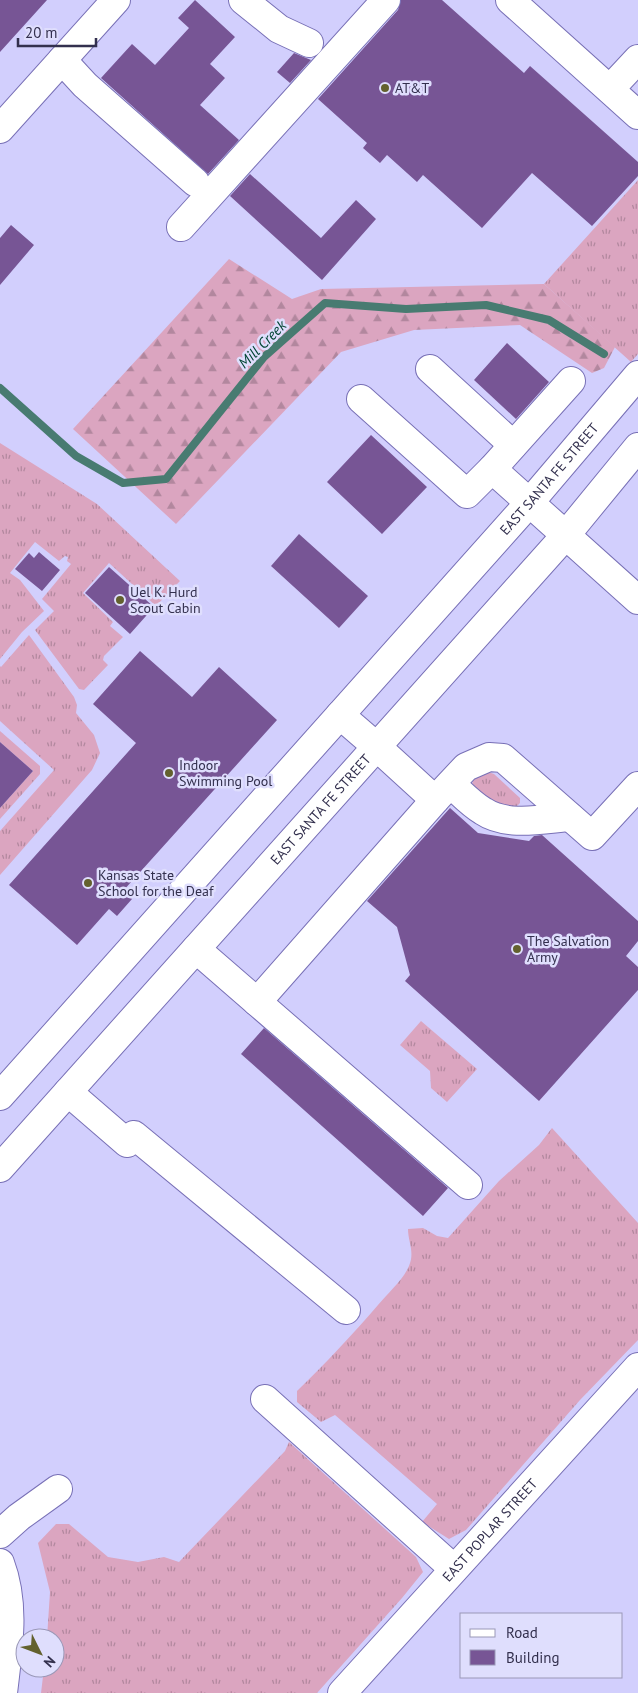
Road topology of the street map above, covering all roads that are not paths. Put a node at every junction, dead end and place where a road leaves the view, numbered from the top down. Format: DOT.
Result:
graph roads {
  1 [pos="116,0"];
  2 [pos="243,0"];
  3 [pos="386,0"];
  4 [pos="518,2"];
  5 [pos="309,43"];
  6 [pos="638,58"];
  7 [pos="62,60"];
  8 [pos="610,90"];
  9 [pos="638,115"];
  10 [pos="0,129"];
  11 [pos="195,182"];
  12 [pos="181,227"];
  13 [pos="430,369"];
  14 [pos="638,375"];
  15 [pos="571,381"];
  16 [pos="361,399"];
  17 [pos="513,446"];
  18 [pos="638,447"];
  19 [pos="492,469"];
  20 [pos="530,502"];
  21 [pos="565,536"];
  22 [pos="638,600"];
  23 [pos="340,715"];
  24 [pos="377,747"];
  25 [pos="638,786"];
  26 [pos="443,792"];
  27 [pos="570,817"];
  28 [pos="196,949"];
  29 [pos="257,1002"];
  30 [pos="68,1092"];
  31 [pos="0,1096"];
  32 [pos="0,1168"];
  33 [pos="468,1184"];
  34 [pos="346,1310"];
  35 [pos="638,1366"];
  36 [pos="265,1399"];
  37 [pos="58,1489"];
  38 [pos="0,1534"];
  39 [pos="0,1563"];
  40 [pos="454,1569"];
  41 [pos="3,1693"];
  42 [pos="342,1693"];
  1 -- 7 [label="main road"];
  2 -- 5 [label="main road"];
  3 -- 12 [label="main road"];
  4 -- 8 [label="main road"];
  6 -- 8 [label="main road"];
  7 -- 10 [label="main road"];
  7 -- 11 [label="main road"];
  8 -- 9 [label="main road"];
  13 -- 17 [label="main road"];
  14 -- 20 [label="main road, EAST SANTA FE STREET"];
  15 -- 17 [label="main road"];
  16 -- 19 [label="main road"];
  17 -- 19 [label="main road"];
  18 -- 21 [label="main road, EAST SANTA FE STREET"];
  19 -- 20 [label="main road"];
  20 -- 21 [label="main road"];
  20 -- 23 [label="main road, EAST SANTA FE STREET"];
  21 -- 22 [label="main road"];
  21 -- 24 [label="main road, EAST SANTA FE STREET"];
  23 -- 24 [label="main road"];
  23 -- 31 [label="main road, EAST SANTA FE STREET"];
  24 -- 26 [label="main road"];
  24 -- 28 [label="main road, EAST SANTA FE STREET"];
  25 -- 27 [label="main road"];
  26 -- 27 [label="main road"];
  26 -- 27 [label="main road"];
  26 -- 29 [label="main road"];
  28 -- 29 [label="main road"];
  28 -- 30 [label="main road, EAST SANTA FE STREET"];
  29 -- 33 [label="main road"];
  30 -- 32 [label="main road, EAST SANTA FE STREET"];
  30 -- 34 [label="main road"];
  35 -- 40 [label="main road, EAST POPLAR STREET"];
  36 -- 40 [label="main road"];
  37 -- 38 [label="main road"];
  39 -- 41 [label="main road"];
  40 -- 42 [label="main road, EAST POPLAR STREET"];
}
